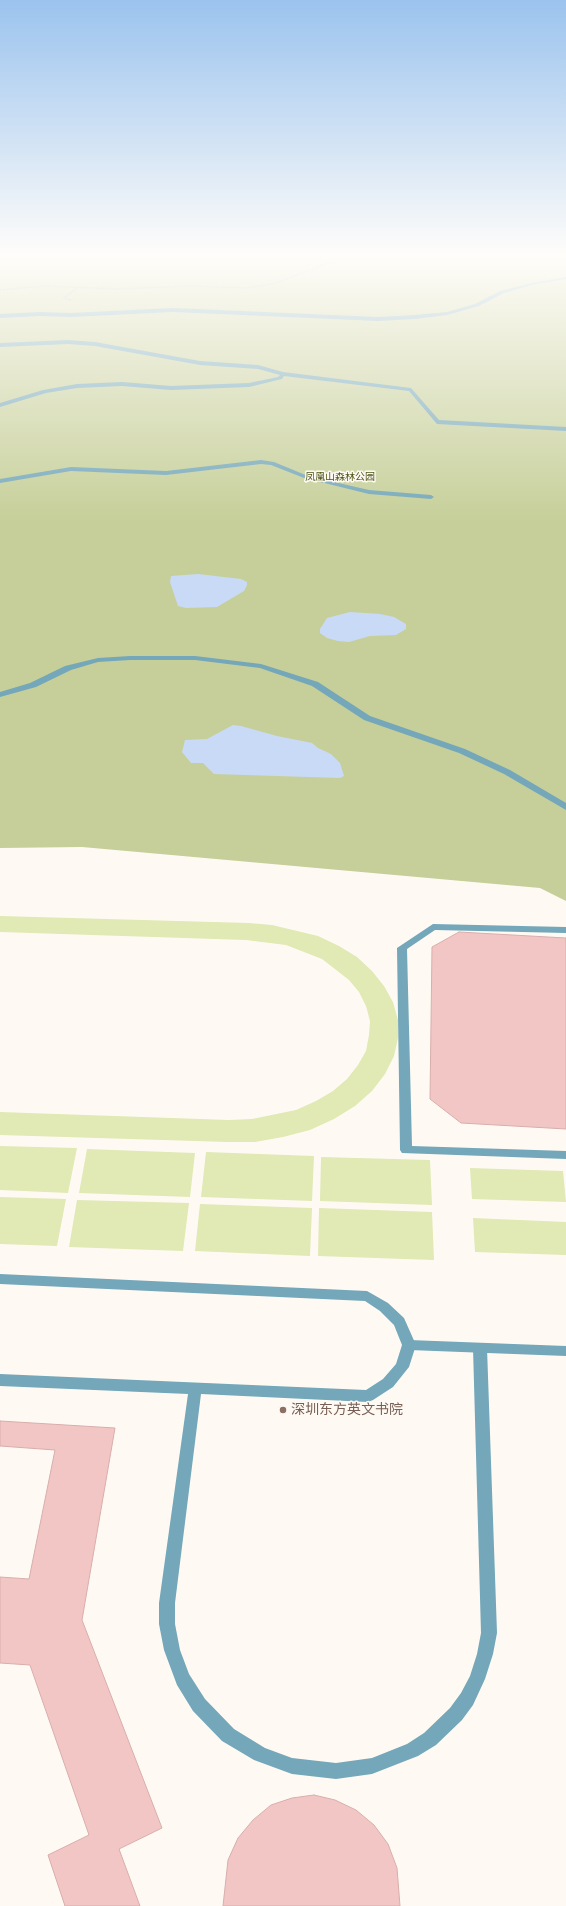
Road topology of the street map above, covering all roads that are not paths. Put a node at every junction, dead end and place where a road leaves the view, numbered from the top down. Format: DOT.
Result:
graph roads {
  1 [pos="24,344"];
  2 [pos="94,344"];
  3 [pos="0,345"];
  4 [pos="283,374"];
  5 [pos="0,405"];
  6 [pos="566,429"];
  7 [pos="0,481"];
  8 [pos="431,497"];
  9 [pos="0,695"];
  10 [pos="566,807"];
  11 [pos="566,930"];
  12 [pos="566,1155"];
  13 [pos="0,1279"];
  14 [pos="409,1345"];
  15 [pos="480,1348"];
  16 [pos="566,1352"];
  17 [pos="0,1380"];
  18 [pos="195,1389"];
  1 -- 3 [label="street"];
  2 -- 4 [label="street"];
  4 -- 5 [label="street"];
  4 -- 6 [label="street"];
  7 -- 8 [label="street"];
  9 -- 10 [label="street"];
  11 -- 12 [label="street"];
  13 -- 14 [label="street"];
  14 -- 15 [label="street"];
  14 -- 18 [label="street"];
  15 -- 16 [label="street"];
  15 -- 18 [label="street"];
  17 -- 18 [label="street"];
}
